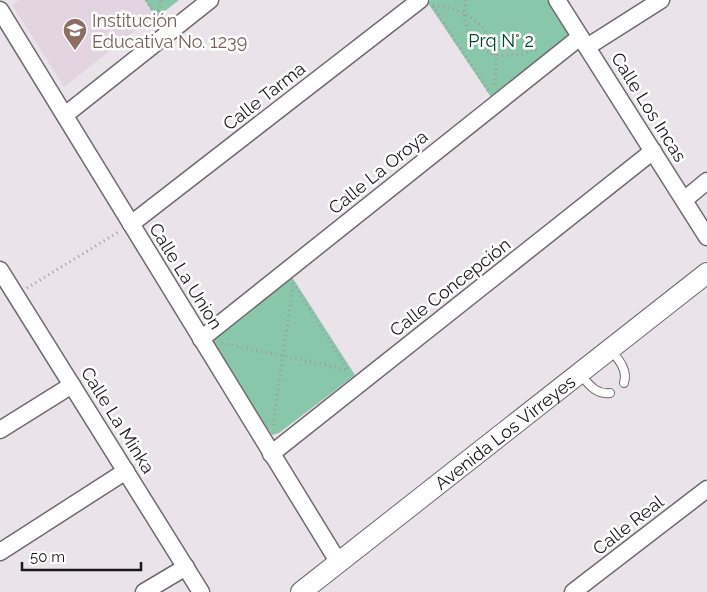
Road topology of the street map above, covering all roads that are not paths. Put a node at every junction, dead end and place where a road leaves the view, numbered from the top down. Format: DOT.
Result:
graph roads {
  1 [pos="210,0"];
  2 [pos="420,0"];
  3 [pos="557,0"];
  4 [pos="661,0"];
  5 [pos="0,10"];
  6 [pos="584,42"];
  7 [pos="65,115"];
  8 [pos="653,151"];
  9 [pos="707,182"];
  10 [pos="684,200"];
  11 [pos="131,224"];
  12 [pos="707,236"];
  13 [pos="0,270"];
  14 [pos="707,273"];
  15 [pos="201,339"];
  16 [pos="611,349"];
  17 [pos="580,373"];
  18 [pos="624,383"];
  19 [pos="72,385"];
  20 [pos="610,393"];
  21 [pos="0,430"];
  22 [pos="271,454"];
  23 [pos="126,471"];
  24 [pos="707,489"];
  25 [pos="0,552"];
  26 [pos="338,563"];
  27 [pos="186,567"];
  28 [pos="144,592"];
  29 [pos="202,592"];
  30 [pos="301,592"];
  31 [pos="573,592"];
  1 -- 7 [label="street"];
  2 -- 11 [label="street, Calle Tarma"];
  3 -- 6 [label="street, Calle Los Incas"];
  4 -- 6 [label="street, Calle La Oroya"];
  5 -- 7 [label="street, Calle La Union"];
  6 -- 8 [label="street, Calle Los Incas"];
  6 -- 15 [label="street, Calle La Oroya"];
  7 -- 11 [label="street, Calle La Union"];
  8 -- 10 [label="street, Calle Los Incas"];
  8 -- 22 [label="street, Calle Concepción"];
  9 -- 10 [label="street"];
  10 -- 12 [label="street, Calle Los Incas"];
  11 -- 15 [label="street, Calle La Union"];
  13 -- 19 [label="street, Calle La Minka"];
  14 -- 16 [label="street, Avenida Los Virreyes"];
  15 -- 22 [label="street, Calle La Union"];
  16 -- 17 [label="street, Avenida Los Virreyes"];
  16 -- 18 [label="lane"];
  17 -- 20 [label="lane"];
  17 -- 26 [label="street, Avenida Los Virreyes"];
  19 -- 21 [label="street"];
  19 -- 23 [label="street, Calle La Minka"];
  22 -- 26 [label="street, Calle La Union"];
  23 -- 25 [label="street"];
  23 -- 27 [label="street, Calle La Minka"];
  24 -- 31 [label="street, Calle Real"];
  26 -- 30 [label="street, Avenida Los Virreyes"];
  27 -- 28 [label="street"];
  27 -- 29 [label="street, Calle La Minka"];
}
